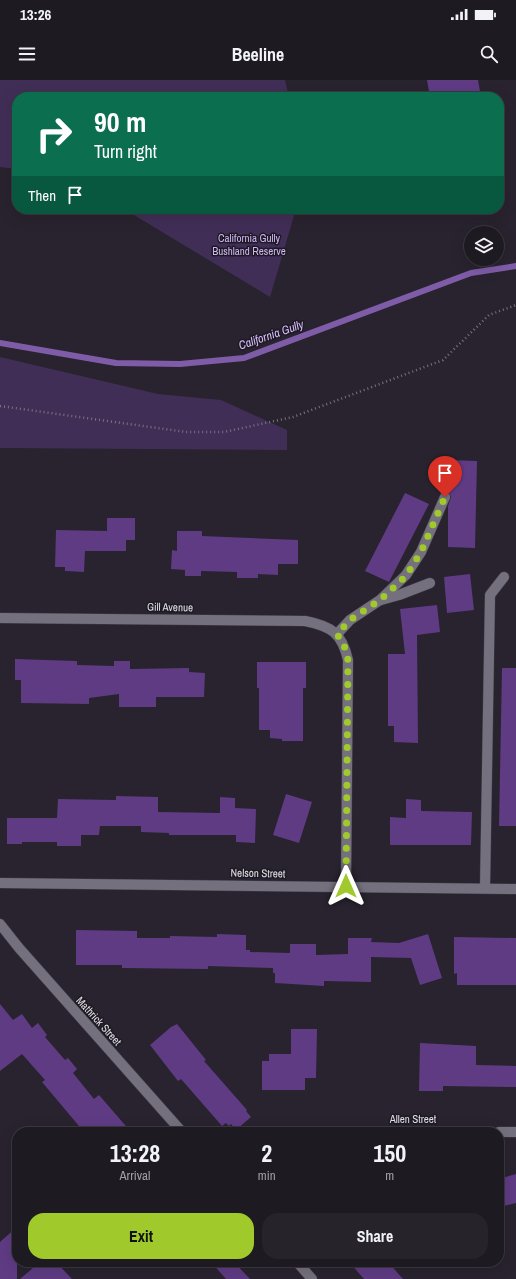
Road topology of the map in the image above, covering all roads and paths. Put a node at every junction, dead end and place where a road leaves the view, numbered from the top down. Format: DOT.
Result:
graph roads {
  1 [pos="516,305"];
  2 [pos="0,406"];
  3 [pos="445,497"];
  4 [pos="504,577"];
  5 [pos="430,583"];
  6 [pos="380,600"];
  7 [pos="0,618"];
  8 [pos="337,634"];
  9 [pos="0,883"];
  10 [pos="346,886"];
  11 [pos="485,888"];
  12 [pos="516,889"];
  13 [pos="0,924"];
  14 [pos="178,1127"];
  15 [pos="504,1132"];
  16 [pos="516,1132"];
  17 [pos="301,1267"];
  18 [pos="312,1279"];
  1 -- 2 [label="path"];
  3 -- 6 [label="street"];
  4 -- 11 [label="street"];
  5 -- 6 [label="street"];
  6 -- 8 [label="street"];
  7 -- 8 [label="street, Gill Avenue"];
  8 -- 10 [label="street"];
  9 -- 10 [label="street, Nelson Street"];
  10 -- 11 [label="street, Nelson Street"];
  11 -- 12 [label="street, Nelson Street"];
  13 -- 14 [label="street, Mathrick Street"];
  15 -- 16 [label="street"];
  17 -- 18 [label="street"];
}
